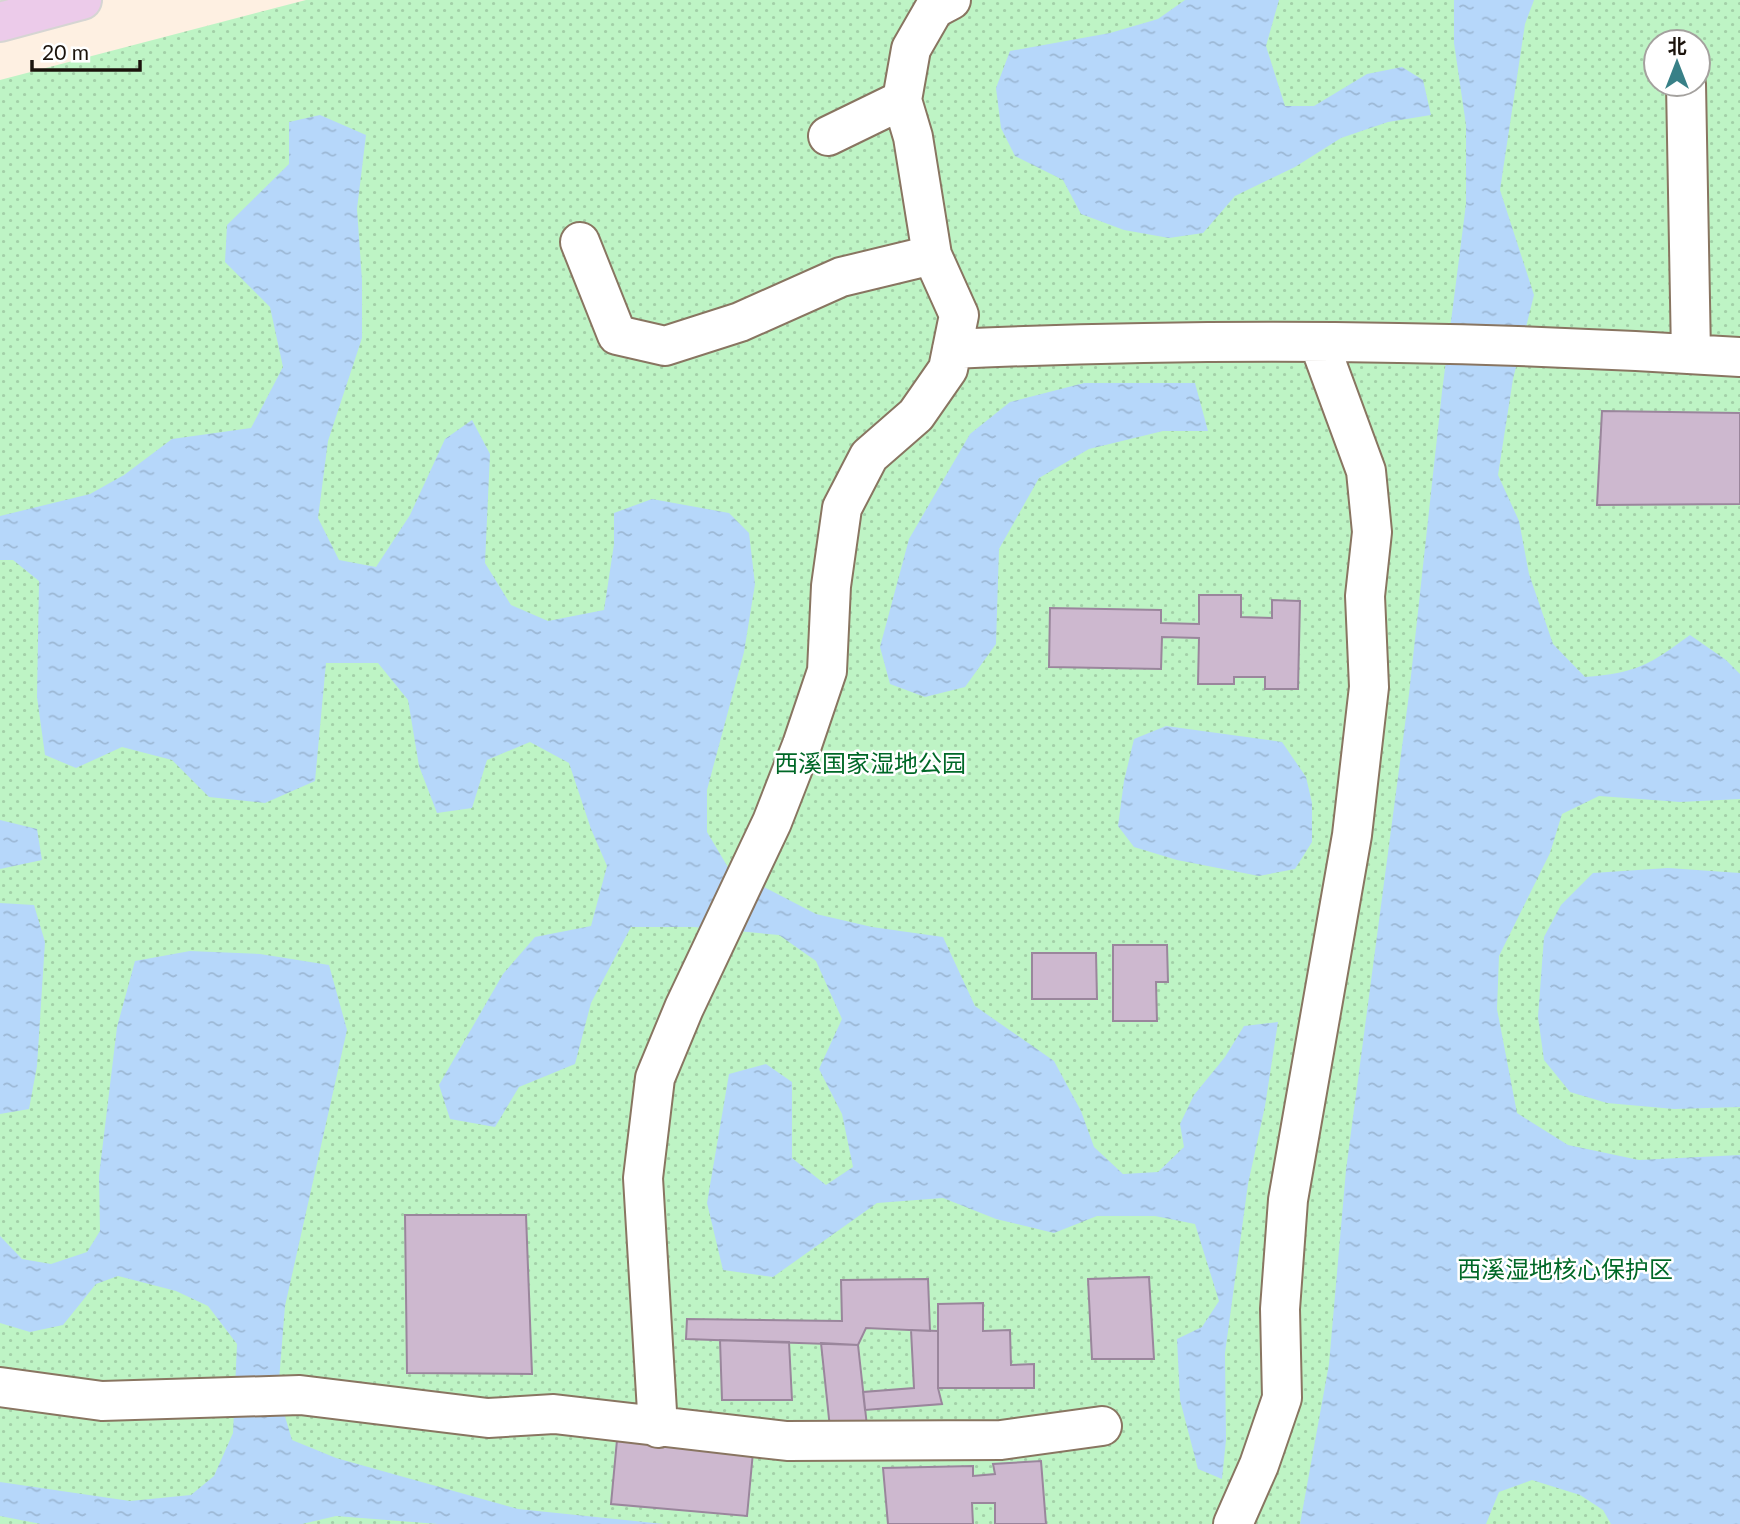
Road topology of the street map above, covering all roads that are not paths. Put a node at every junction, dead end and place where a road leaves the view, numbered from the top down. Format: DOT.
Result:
graph roads {
  1 [pos="82,0"];
  2 [pos="951,0"];
  3 [pos="0,22"];
  4 [pos="1686,98"];
  5 [pos="902,100"];
  6 [pos="828,136"];
  7 [pos="580,242"];
  8 [pos="932,255"];
  9 [pos="1319,342"];
  10 [pos="952,349"];
  11 [pos="1691,354"];
  12 [pos="1740,357"];
  13 [pos="0,1387"];
  14 [pos="1102,1426"];
  15 [pos="658,1428"];
  16 [pos="1233,1524"];
  1 -- 3 [label="main road"];
  2 -- 5 [label="lane"];
  4 -- 11 [label="lane"];
  5 -- 6 [label="lane"];
  5 -- 8 [label="lane"];
  7 -- 8 [label="lane"];
  8 -- 10 [label="lane"];
  9 -- 10 [label="lane"];
  9 -- 11 [label="lane"];
  9 -- 16 [label="lane"];
  10 -- 15 [label="lane"];
  11 -- 12 [label="lane"];
  13 -- 15 [label="lane"];
  14 -- 15 [label="lane"];
}
